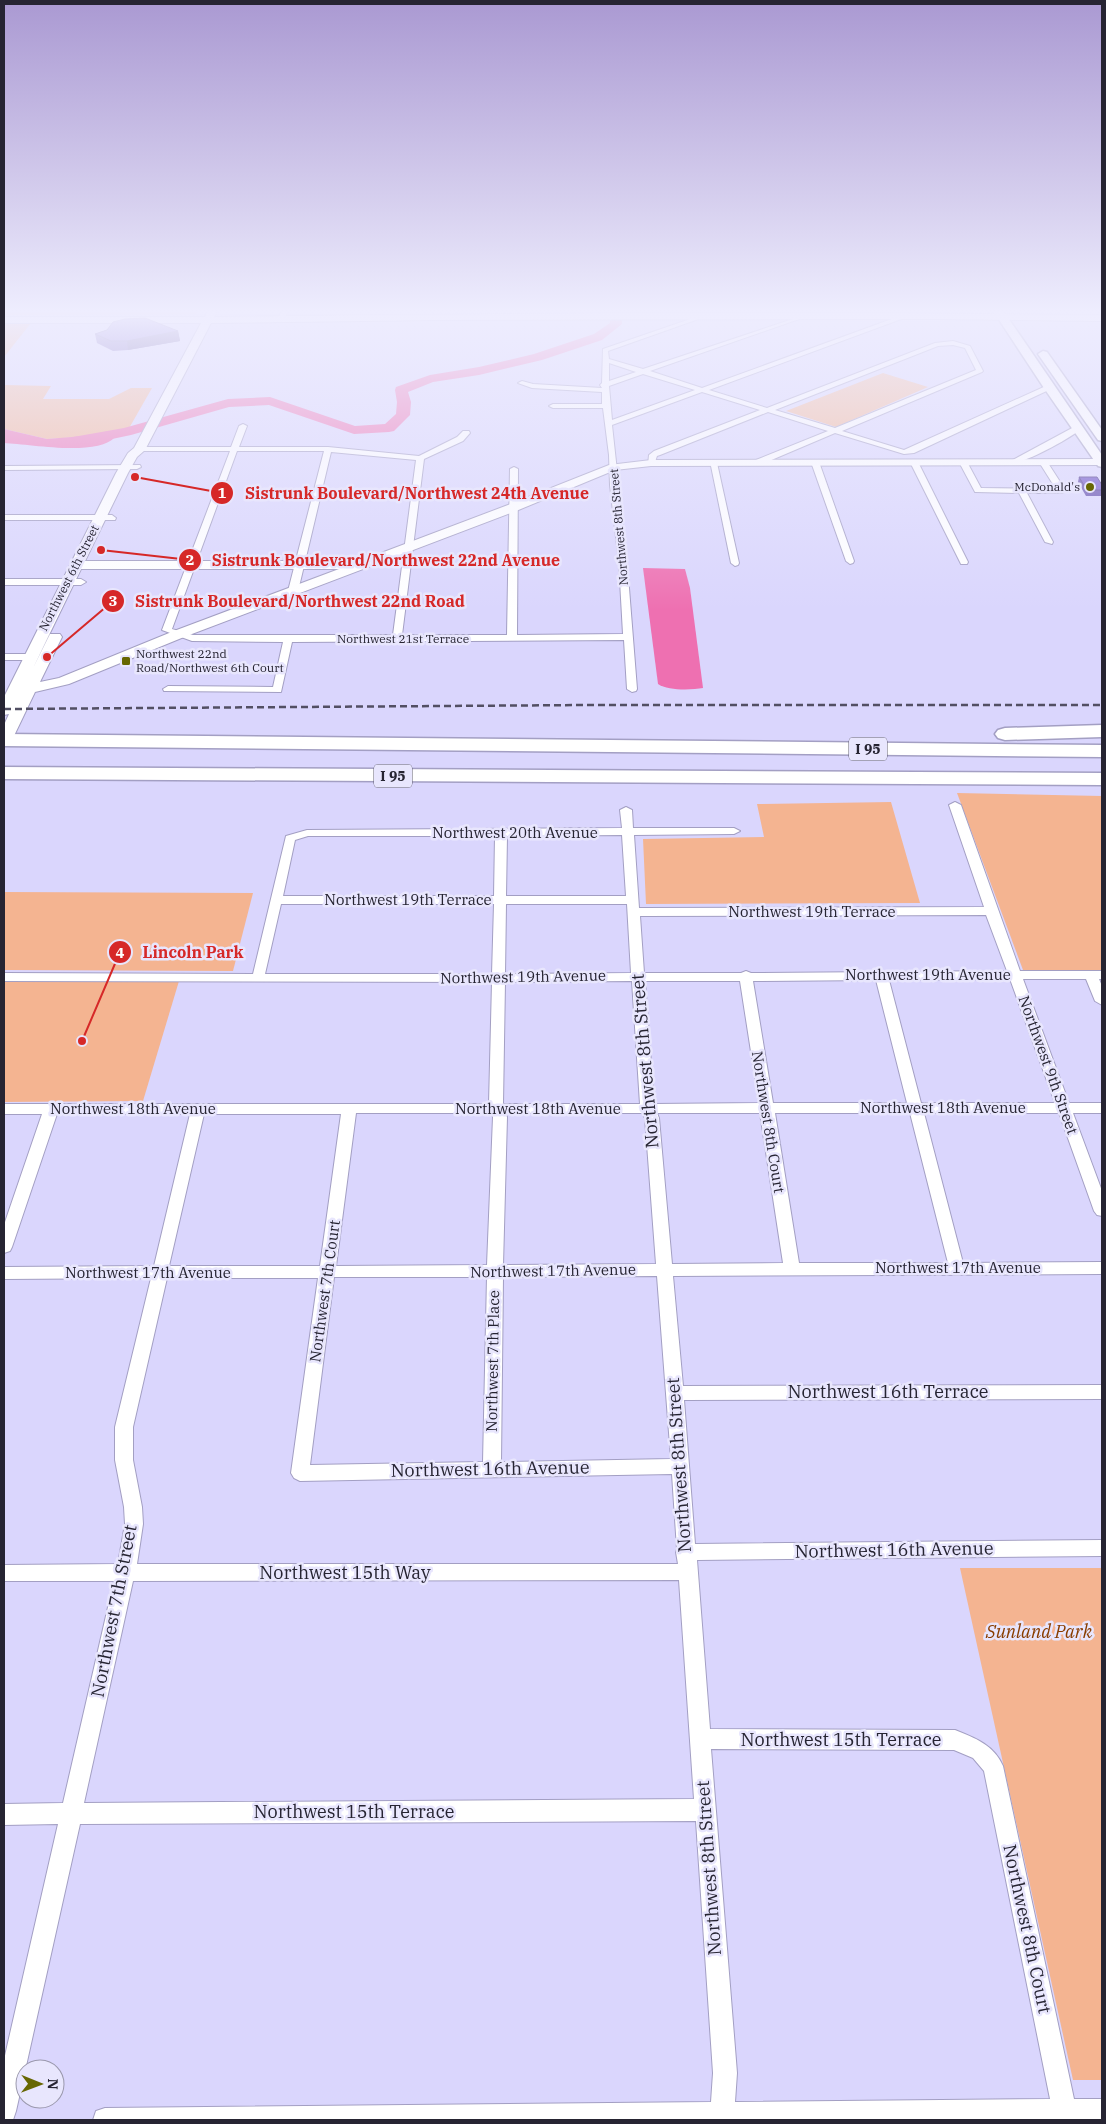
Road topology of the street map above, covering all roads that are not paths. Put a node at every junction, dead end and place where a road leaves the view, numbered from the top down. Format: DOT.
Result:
graph roads {
  1 [pos="158,411"];
  2 [pos="607,411"];
  3 [pos="645,411"];
  4 [pos="765,411"];
  5 [pos="771,411"];
  6 [pos="887,411"];
  7 [pos="999,411"];
  8 [pos="1065,411"];
  9 [pos="1083,411"];
  10 [pos="609,424"];
  11 [pos="243,426"];
  12 [pos="1077,430"];
  13 [pos="836,432"];
  14 [pos="466,433"];
  15 [pos="1102,438"];
  16 [pos="234,449"];
  17 [pos="328,449"];
  18 [pos="140,450"];
  19 [pos="908,455"];
  20 [pos="420,458"];
  21 [pos="759,462"];
  22 [pos="815,462"];
  23 [pos="963,462"];
  24 [pos="1013,462"];
  25 [pos="1043,462"];
  26 [pos="1102,462"];
  27 [pos="651,463"];
  28 [pos="713,463"];
  29 [pos="131,467"];
  30 [pos="613,467"];
  31 [pos="4,468"];
  32 [pos="514,469"];
  33 [pos="1022,491"];
  34 [pos="512,508"];
  35 [pos="4,518"];
  36 [pos="106,518"];
  37 [pos="1049,542"];
  38 [pos="408,547"];
  39 [pos="850,561"];
  40 [pos="735,562"];
  41 [pos="964,562"];
  42 [pos="82,565"];
  43 [pos="298,565"];
  44 [pos="190,566"];
  45 [pos="343,567"];
  46 [pos="4,582"];
  47 [pos="74,582"];
  48 [pos="293,591"];
  49 [pos="179,634"];
  50 [pos="627,637"];
  51 [pos="512,638"];
  52 [pos="288,639"];
  53 [pos="397,639"];
  54 [pos="4,657"];
  55 [pos="30,657"];
  56 [pos="32,684"];
  57 [pos="168,689"];
  58 [pos="632,689"];
  59 [pos="4,711"];
  60 [pos="1102,731"];
  61 [pos="4,740"];
  62 [pos="634,746"];
  63 [pos="4,750"];
  64 [pos="1102,751"];
  65 [pos="19,760"];
  66 [pos="1102,760"];
  67 [pos="1102,769"];
  68 [pos="839,777"];
  69 [pos="1102,779"];
  70 [pos="1102,791"];
  71 [pos="955,805"];
  72 [pos="626,810"];
  73 [pos="734,830"];
  74 [pos="627,832"];
  75 [pos="501,833"];
  76 [pos="275,900"];
  77 [pos="500,900"];
  78 [pos="632,906"];
  79 [pos="991,911"];
  80 [pos="881,975"];
  81 [pos="1016,975"];
  82 [pos="1097,975"];
  83 [pos="637,976"];
  84 [pos="746,976"];
  85 [pos="4,977"];
  86 [pos="498,977"];
  87 [pos="258,978"];
  88 [pos="1102,1002"];
  89 [pos="647,1108"];
  90 [pos="765,1108"];
  91 [pos="915,1108"];
  92 [pos="1064,1108"];
  93 [pos="1102,1108"];
  94 [pos="4,1109"];
  95 [pos="51,1109"];
  96 [pos="496,1109"];
  97 [pos="198,1110"];
  98 [pos="349,1110"];
  99 [pos="1102,1211"];
  100 [pos="4,1247"];
  101 [pos="957,1268"];
  102 [pos="1102,1268"];
  103 [pos="792,1269"];
  104 [pos="663,1270"];
  105 [pos="328,1272"];
  106 [pos="495,1272"];
  107 [pos="4,1273"];
  108 [pos="160,1273"];
  109 [pos="1102,1392"];
  110 [pos="674,1393"];
  111 [pos="680,1466"];
  112 [pos="492,1469"];
  113 [pos="300,1472"];
  114 [pos="1102,1548"];
  115 [pos="685,1552"];
  116 [pos="686,1572"];
  117 [pos="4,1573"];
  118 [pos="125,1573"];
  119 [pos="699,1739"];
  120 [pos="980,1751"];
  121 [pos="705,1810"];
  122 [pos="4,1814"];
  123 [pos="71,1814"];
  124 [pos="4,2111"];
  125 [pos="1064,2111"];
  126 [pos="1102,2111"];
  127 [pos="722,2118"];
  128 [pos="105,2120"];
  1 -- 18 [label="street, Northwest 6th Street"];
  2 -- 10 [label="street, Northwest 8th Street"];
  3 -- 10 [label="street"];
  4 -- 27 [label="street"];
  5 -- 13 [label="street"];
  6 -- 13 [label="street"];
  7 -- 19 [label="street"];
  8 -- 12 [label="main road"];
  9 -- 15 [label="main road"];
  10 -- 30 [label="street, Northwest 8th Street"];
  11 -- 16 [label="street"];
  12 -- 24 [label="street"];
  12 -- 26 [label="main road"];
  13 -- 19 [label="street"];
  13 -- 21 [label="street"];
  14 -- 20 [label="street"];
  16 -- 17 [label="street"];
  16 -- 18 [label="street"];
  16 -- 44 [label="street"];
  17 -- 20 [label="street"];
  17 -- 43 [label="street"];
  18 -- 29 [label="street, Northwest 6th Street"];
  19 -- 22 [label="street"];
  19 -- 23 [label="street"];
  19 -- 41 [label="street"];
  20 -- 38 [label="street"];
  21 -- 22 [label="street"];
  21 -- 28 [label="street"];
  22 -- 39 [label="street"];
  23 -- 24 [label="street"];
  23 -- 33 [label="street"];
  24 -- 25 [label="street"];
  25 -- 26 [label="street"];
  25 -- 33 [label="street"];
  27 -- 28 [label="street"];
  27 -- 30 [label="street"];
  28 -- 40 [label="street"];
  29 -- 31 [label="street"];
  29 -- 36 [label="street, Northwest 6th Street"];
  30 -- 34 [label="street"];
  30 -- 50 [label="street, Northwest 8th Street"];
  32 -- 34 [label="street"];
  33 -- 37 [label="street"];
  34 -- 38 [label="street"];
  34 -- 51 [label="street"];
  35 -- 36 [label="street"];
  36 -- 42 [label="street, Northwest 6th Street"];
  38 -- 45 [label="street"];
  38 -- 53 [label="street"];
  42 -- 44 [label="street"];
  42 -- 47 [label="street, Northwest 6th Street"];
  43 -- 44 [label="street"];
  43 -- 45 [label="street"];
  43 -- 48 [label="street"];
  44 -- 49 [label="street"];
  45 -- 48 [label="street"];
  46 -- 47 [label="street"];
  47 -- 55 [label="street, Northwest 6th Street"];
  47 -- 56 [label="street, Northwest 6th Street"];
  48 -- 49 [label="street"];
  49 -- 52 [label="street, Northwest 21st Terrace"];
  49 -- 56 [label="street"];
  50 -- 51 [label="street, Northwest 21st Terrace"];
  50 -- 58 [label="street, Northwest 8th Street"];
  51 -- 53 [label="street, Northwest 21st Terrace"];
  52 -- 53 [label="street, Northwest 21st Terrace"];
  52 -- 57 [label="street"];
  54 -- 55 [label="street"];
  55 -- 59 [label="street, Northwest 6th Street"];
  56 -- 61 [label="street, Northwest 6th Street"];
  60 -- 62 [label="highway"];
  61 -- 65 [label="highway, I 95"];
  62 -- 64 [label="highway, I 95"];
  62 -- 65 [label="highway, I 95"];
  63 -- 65 [label="highway"];
  65 -- 66 [label="highway"];
  65 -- 67 [label="highway"];
  65 -- 68 [label="highway, I 95"];
  68 -- 69 [label="highway, I 95"];
  68 -- 70 [label="highway"];
  71 -- 79 [label="street, Northwest 9th Street"];
  72 -- 74 [label="street, Northwest 8th Street"];
  73 -- 74 [label="street, Northwest 20th Avenue"];
  74 -- 75 [label="street, Northwest 20th Avenue"];
  74 -- 78 [label="street, Northwest 8th Street"];
  75 -- 76 [label="street, Northwest 20th Avenue"];
  75 -- 77 [label="street, Northwest 7th Place"];
  76 -- 77 [label="street, Northwest 19th Terrace"];
  76 -- 87 [label="street"];
  77 -- 78 [label="street, Northwest 19th Terrace"];
  77 -- 86 [label="street, Northwest 7th Place"];
  78 -- 79 [label="street, Northwest 19th Terrace"];
  78 -- 83 [label="street, Northwest 8th Street"];
  79 -- 81 [label="street, Northwest 9th Street"];
  80 -- 81 [label="street, Northwest 19th Avenue"];
  80 -- 84 [label="street, Northwest 19th Avenue"];
  80 -- 91 [label="street"];
  81 -- 82 [label="street, Northwest 19th Avenue"];
  81 -- 92 [label="street, Northwest 9th Street"];
  82 -- 88 [label="street"];
  83 -- 84 [label="street, Northwest 19th Avenue"];
  83 -- 86 [label="street, Northwest 19th Avenue"];
  83 -- 89 [label="street, Northwest 8th Street"];
  84 -- 90 [label="street, Northwest 8th Court"];
  85 -- 87 [label="street, Northwest 19th Avenue"];
  86 -- 87 [label="street, Northwest 19th Avenue"];
  86 -- 96 [label="street, Northwest 7th Place"];
  89 -- 90 [label="street, Northwest 18th Avenue"];
  89 -- 96 [label="street, Northwest 18th Avenue"];
  89 -- 104 [label="street, Northwest 8th Street"];
  90 -- 91 [label="street, Northwest 18th Avenue"];
  90 -- 103 [label="street, Northwest 8th Court"];
  91 -- 92 [label="street, Northwest 18th Avenue"];
  91 -- 101 [label="street"];
  92 -- 93 [label="street, Northwest 18th Avenue"];
  92 -- 99 [label="street, Northwest 9th Street"];
  94 -- 95 [label="street, Northwest 18th Avenue"];
  95 -- 97 [label="street, Northwest 18th Avenue"];
  95 -- 100 [label="street"];
  96 -- 98 [label="street, Northwest 18th Avenue"];
  96 -- 106 [label="street, Northwest 7th Place"];
  97 -- 98 [label="street, Northwest 18th Avenue"];
  97 -- 108 [label="street, Northwest 7th Street"];
  98 -- 105 [label="street, Northwest 7th Court"];
  101 -- 102 [label="street, Northwest 17th Avenue"];
  101 -- 103 [label="street, Northwest 17th Avenue"];
  103 -- 104 [label="street, Northwest 17th Avenue"];
  104 -- 106 [label="street, Northwest 17th Avenue"];
  104 -- 110 [label="street, Northwest 8th Street"];
  105 -- 106 [label="street, Northwest 17th Avenue"];
  105 -- 108 [label="street, Northwest 17th Avenue"];
  105 -- 113 [label="street, Northwest 7th Court"];
  106 -- 112 [label="street, Northwest 7th Place"];
  107 -- 108 [label="street, Northwest 17th Avenue"];
  108 -- 118 [label="street, Northwest 7th Street"];
  109 -- 110 [label="street, Northwest 16th Terrace"];
  110 -- 111 [label="street, Northwest 8th Street"];
  111 -- 112 [label="street, Northwest 16th Avenue"];
  111 -- 115 [label="street, Northwest 8th Street"];
  112 -- 113 [label="street, Northwest 16th Avenue"];
  114 -- 115 [label="street, Northwest 16th Avenue"];
  115 -- 116 [label="street, Northwest 8th Street"];
  116 -- 118 [label="street, Northwest 15th Way"];
  116 -- 119 [label="street, Northwest 8th Street"];
  117 -- 118 [label="street, Northwest 15th Way"];
  118 -- 123 [label="street, Northwest 7th Street"];
  119 -- 120 [label="street, Northwest 15th Terrace"];
  119 -- 121 [label="street, Northwest 8th Street"];
  120 -- 125 [label="street, Northwest 8th Court"];
  121 -- 123 [label="street, Northwest 15th Terrace"];
  121 -- 127 [label="street, Northwest 8th Street"];
  122 -- 123 [label="street, Northwest 15th Terrace"];
  123 -- 124 [label="street, Northwest 7th Street"];
  125 -- 126 [label="street"];
  125 -- 127 [label="street"];
  127 -- 128 [label="street"];
}
